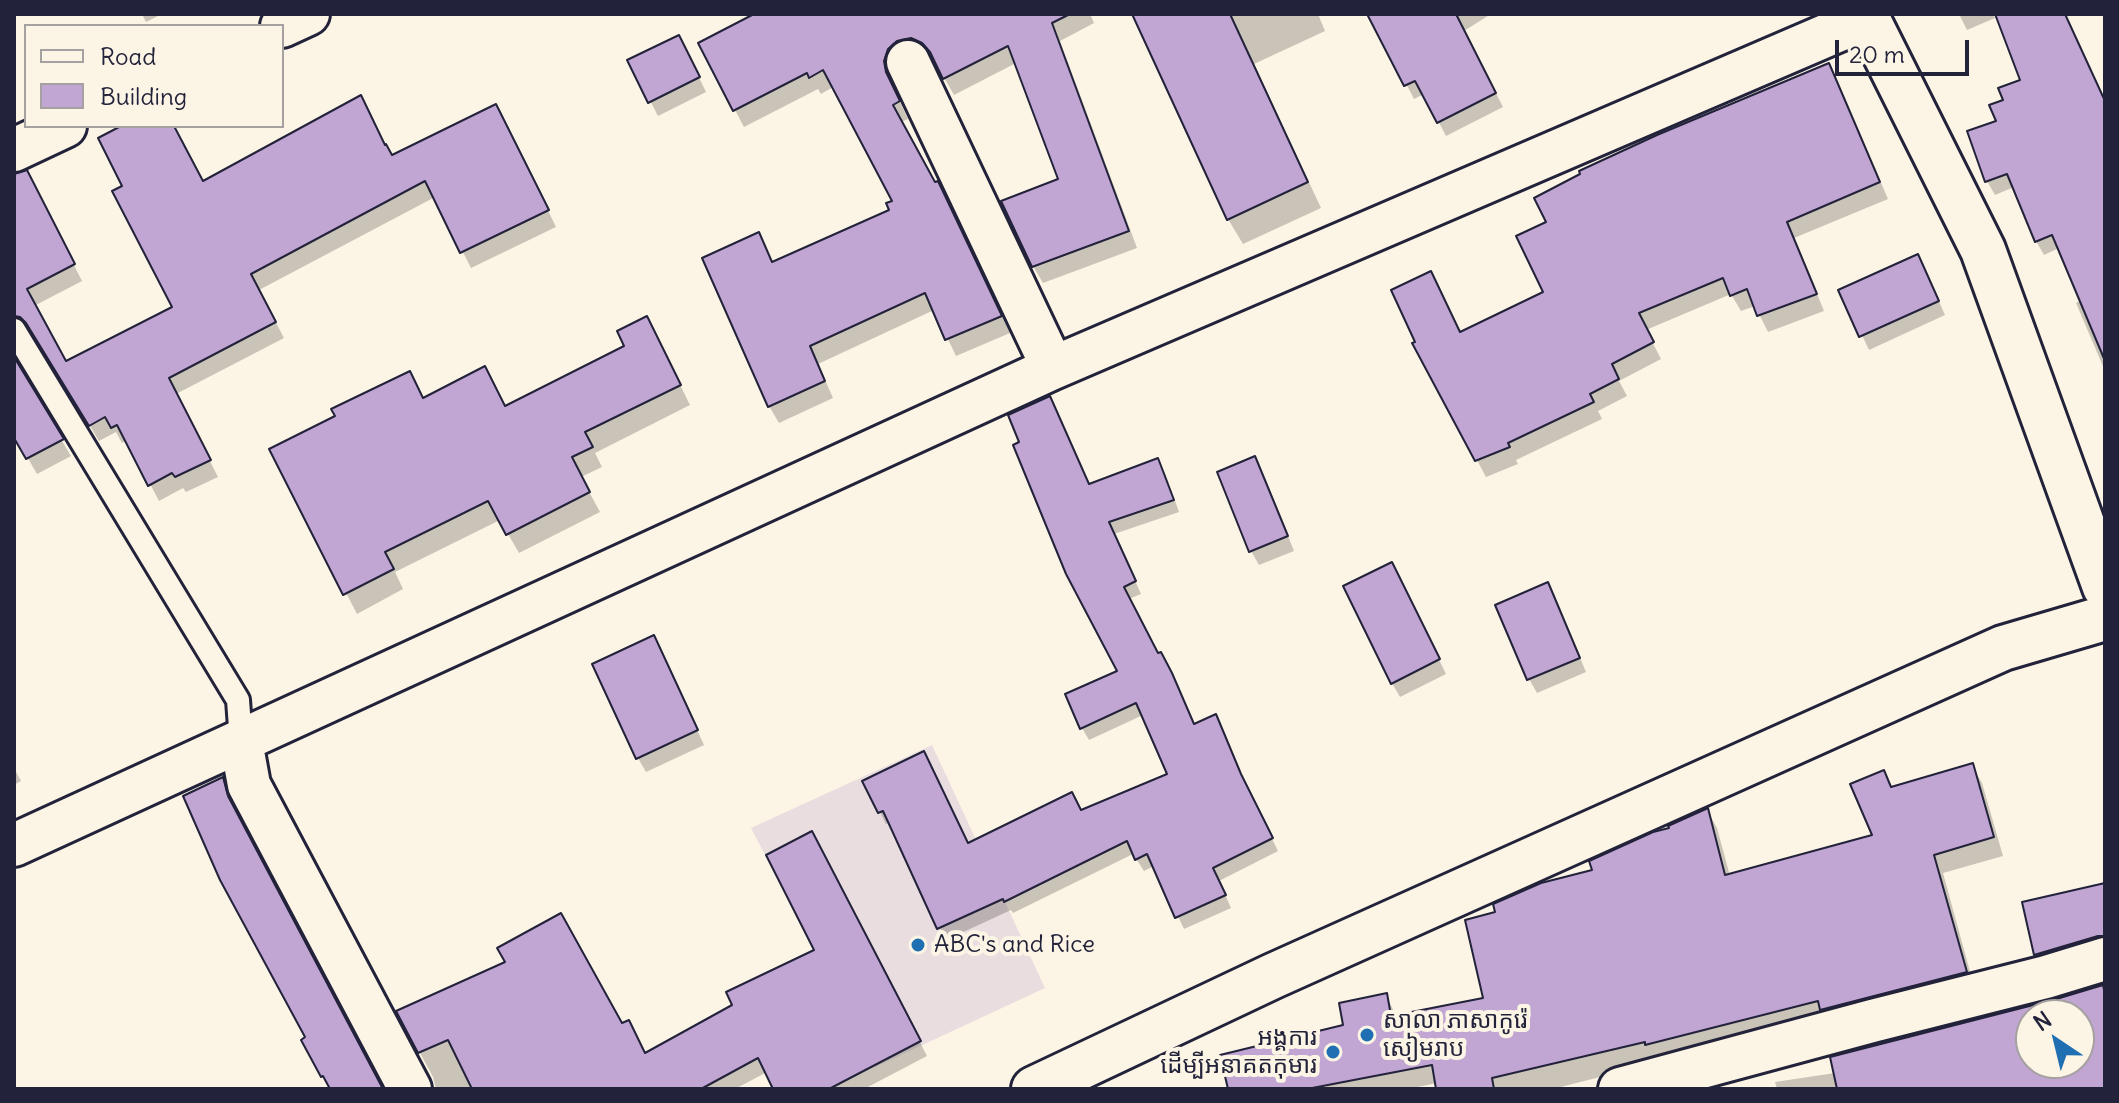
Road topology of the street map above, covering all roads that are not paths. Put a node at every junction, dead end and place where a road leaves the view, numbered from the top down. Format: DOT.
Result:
graph roads {
  1 [pos="308,14"];
  2 [pos="1866,16"];
  3 [pos="284,25"];
  4 [pos="908,62"];
  5 [pos="61,128"];
  6 [pos="14,150"];
  7 [pos="14,330"];
  8 [pos="1053,368"];
  9 [pos="2105,587"];
  10 [pos="2105,618"];
  11 [pos="241,741"];
  12 [pos="14,845"];
  13 [pos="2105,959"];
  14 [pos="410,1089"];
  15 [pos="1034,1089"];
  16 [pos="1620,1089"];
  1 -- 3 [label="street"];
  2 -- 8 [label="street"];
  2 -- 9 [label="street"];
  4 -- 8 [label="street"];
  5 -- 6 [label="street"];
  7 -- 11 [label="lane"];
  8 -- 11 [label="street"];
  10 -- 15 [label="street"];
  11 -- 12 [label="street"];
  11 -- 14 [label="street"];
  13 -- 16 [label="street"];
}
